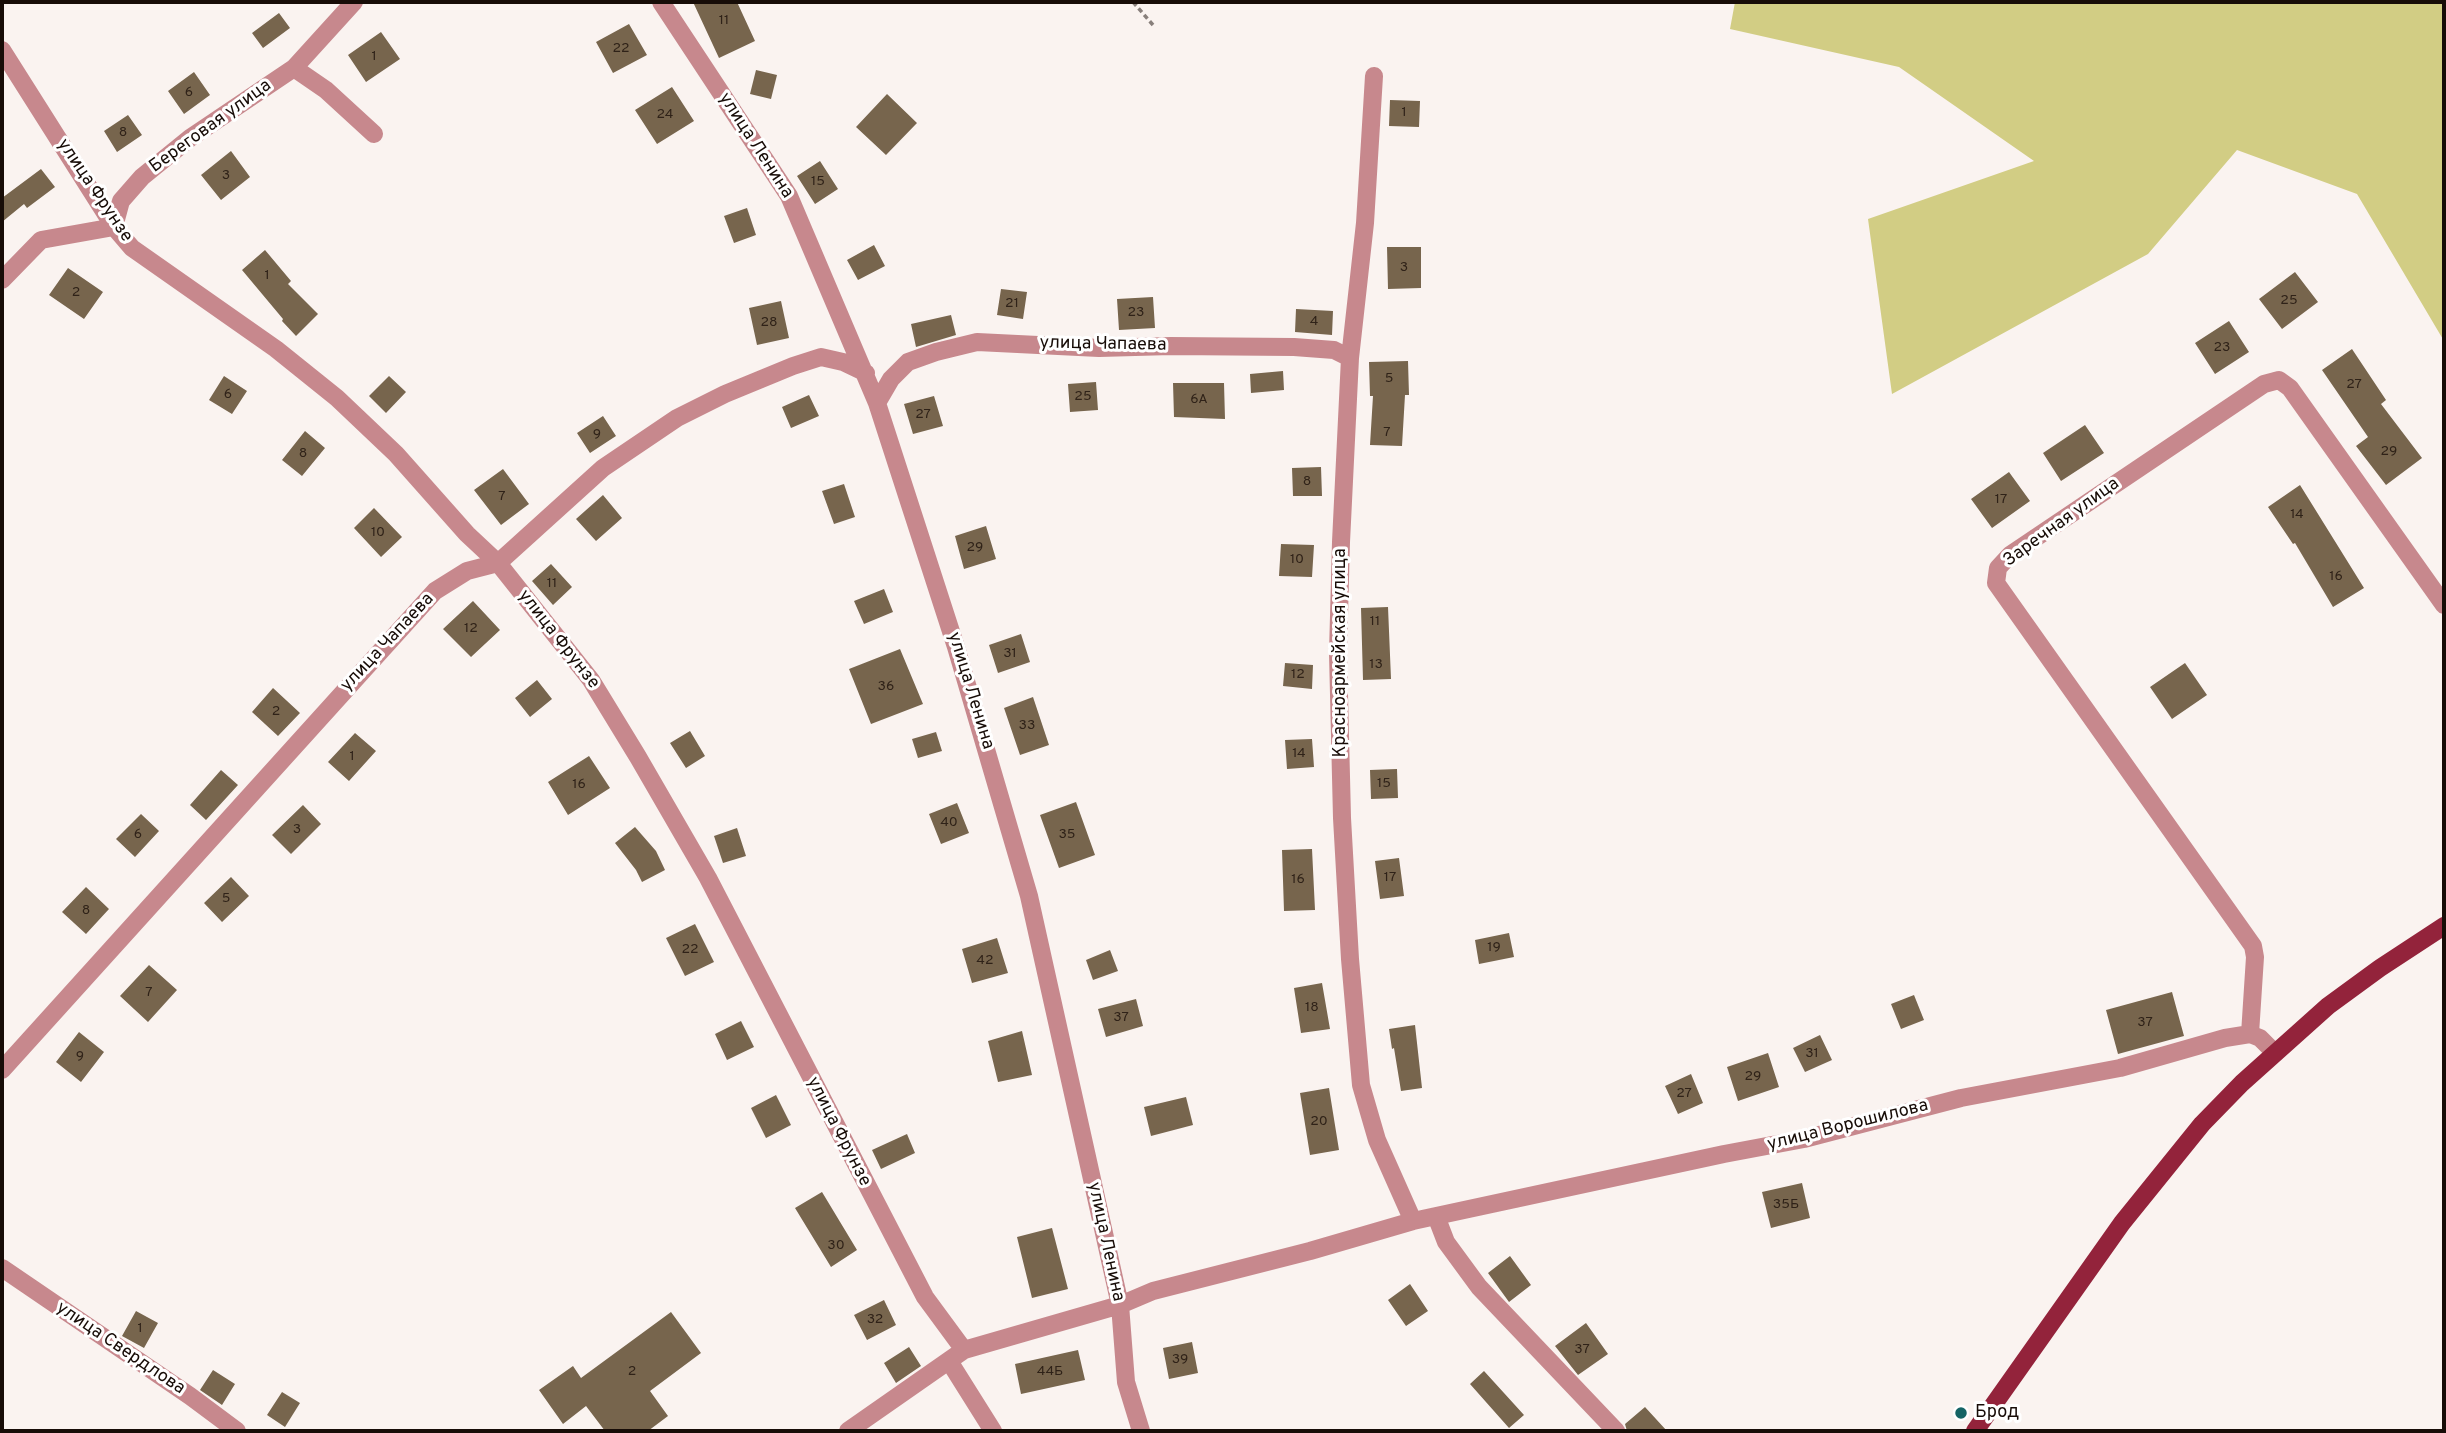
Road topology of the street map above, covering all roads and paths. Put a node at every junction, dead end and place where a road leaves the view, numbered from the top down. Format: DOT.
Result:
graph roads {
  1 [pos="354,2"];
  2 [pos="661,2"];
  3 [pos="1133,2"];
  4 [pos="1153,26"];
  5 [pos="2,50"];
  6 [pos="294,68"];
  7 [pos="1374,76"];
  8 [pos="374,134"];
  9 [pos="114,227"];
  10 [pos="2,280"];
  11 [pos="1350,358"];
  12 [pos="866,373"];
  13 [pos="877,402"];
  14 [pos="498,563"];
  15 [pos="2444,606"];
  16 [pos="2444,926"];
  17 [pos="2250,1034"];
  18 [pos="2275,1053"];
  19 [pos="2,1070"];
  20 [pos="1436,1216"];
  21 [pos="1413,1221"];
  22 [pos="2,1268"];
  23 [pos="1120,1305"];
  24 [pos="964,1350"];
  25 [pos="949,1361"];
  26 [pos="237,1431"];
  27 [pos="848,1431"];
  28 [pos="993,1431"];
  29 [pos="1141,1431"];
  30 [pos="1616,1431"];
  31 [pos="1975,1431"];
  1 -- 6 [label="street, Береговая улица"];
  2 -- 12 [label="street, улица Ленина"];
  3 -- 4 [label="path"];
  5 -- 9 [label="street, улица Фрунзе"];
  6 -- 8 [label="street"];
  6 -- 9 [label="street, Береговая улица"];
  7 -- 11 [label="street, Красноармейская улица"];
  9 -- 10 [label="street"];
  9 -- 14 [label="street, улица Фрунзе"];
  11 -- 13 [label="street, улица Чапаева"];
  11 -- 21 [label="street, Красноармейская улица"];
  12 -- 13 [label="street, улица Ленина"];
  12 -- 14 [label="street, улица Чапаева"];
  13 -- 23 [label="street, улица Ленина"];
  14 -- 19 [label="street, улица Чапаева"];
  14 -- 24 [label="street, улица Фрунзе"];
  15 -- 17 [label="street, Заречная улица"];
  16 -- 18 [label="main road"];
  17 -- 18 [label="street"];
  17 -- 20 [label="street, улица Ворошилова"];
  18 -- 31 [label="main road"];
  20 -- 21 [label="street, улица Ворошилова"];
  20 -- 30 [label="street"];
  21 -- 23 [label="street, улица Ворошилова"];
  22 -- 26 [label="street, улица Свердлова"];
  23 -- 24 [label="street, улица Ворошилова"];
  23 -- 29 [label="street, улица Ленина"];
  24 -- 25 [label="street"];
  25 -- 27 [label="street"];
  25 -- 28 [label="street"];
}
